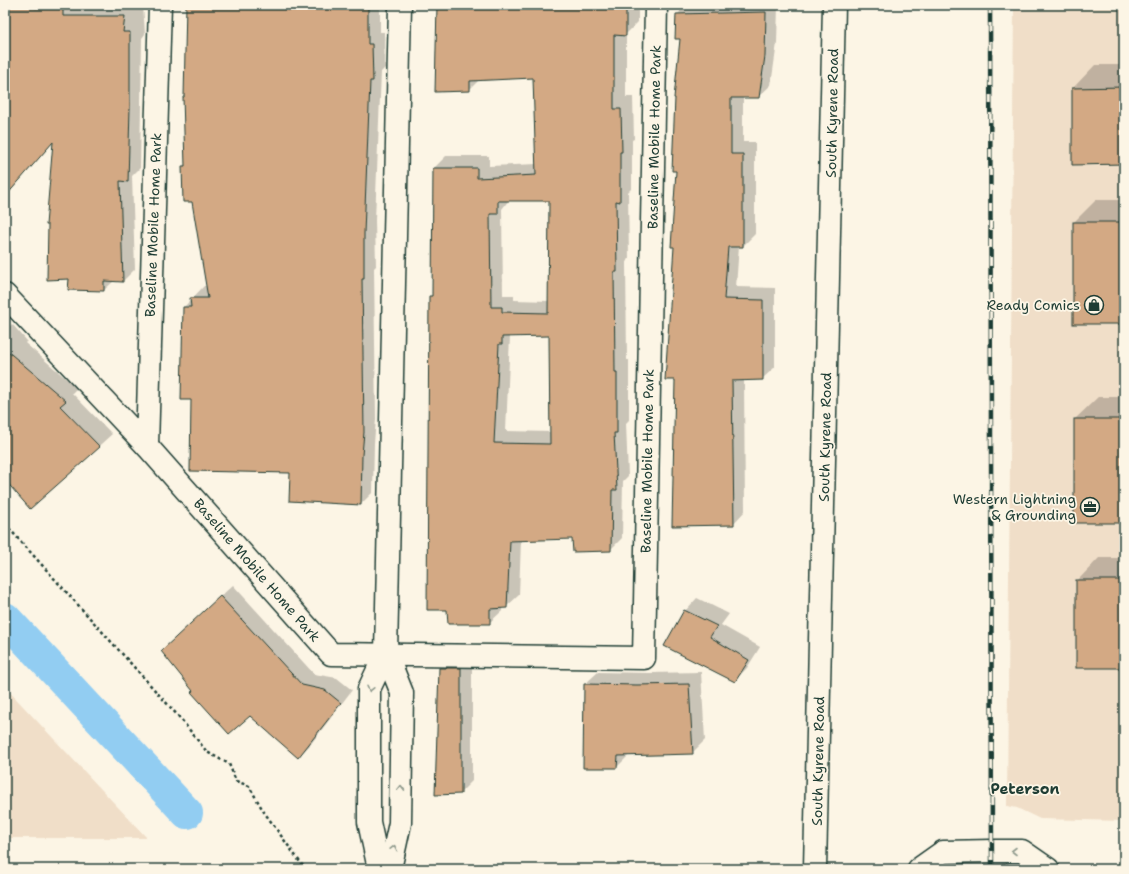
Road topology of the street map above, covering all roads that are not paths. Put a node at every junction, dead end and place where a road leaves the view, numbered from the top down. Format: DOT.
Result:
graph roads {
  1 [pos="160,5"];
  2 [pos="400,5"];
  3 [pos="656,5"];
  4 [pos="834,5"];
  5 [pos="5,295"];
  6 [pos="147,446"];
  7 [pos="386,654"];
  8 [pos="379,869"];
  9 [pos="390,869"];
  10 [pos="816,869"];
  11 [pos="919,869"];
  12 [pos="1048,869"];
  1 -- 6 [label="street, Baseline Mobile Home Park"];
  2 -- 7 [label="street"];
  3 -- 7 [label="street, Baseline Mobile Home Park"];
  4 -- 10 [label="street, South Kyrene Road"];
  5 -- 6 [label="street, Baseline Mobile Home Park"];
  6 -- 7 [label="street, Baseline Mobile Home Park"];
  7 -- 8 [label="street, one-way"];
  9 -- 7 [label="street, one-way"];
  12 -- 11 [label="street, one-way"];
}
